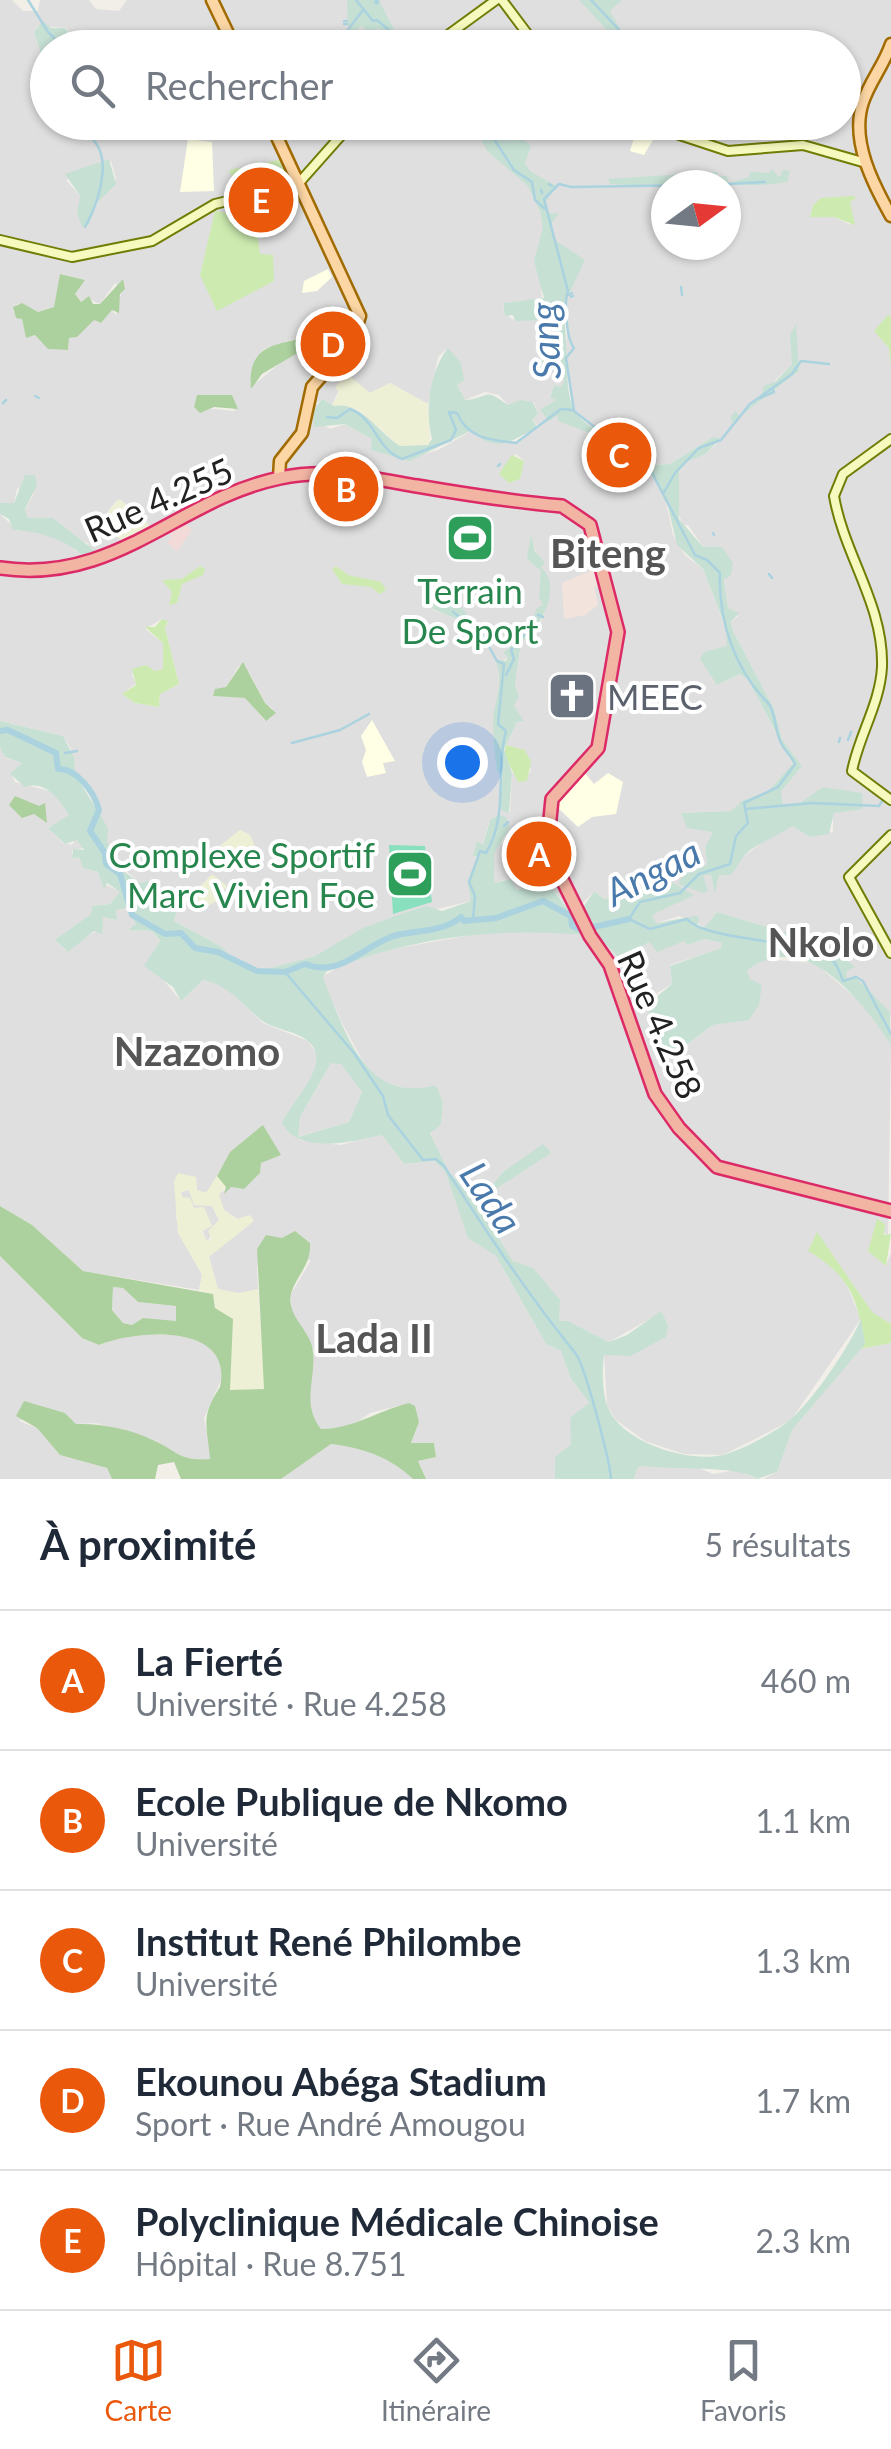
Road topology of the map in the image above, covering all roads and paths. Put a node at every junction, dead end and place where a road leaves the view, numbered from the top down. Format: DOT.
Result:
graph roads {
  1 [pos="212,0"];
  2 [pos="499,0"];
  3 [pos="226,30"];
  4 [pos="456,30"];
  5 [pos="523,30"];
  6 [pos="891,44"];
  7 [pos="861,120"];
  8 [pos="861,139"];
  9 [pos="279,140"];
  10 [pos="337,140"];
  11 [pos="695,140"];
  12 [pos="866,162"];
  13 [pos="300,183"];
  14 [pos="891,216"];
  15 [pos="0,240"];
  16 [pos="891,439"];
  17 [pos="279,478"];
  18 [pos="0,568"];
  19 [pos="891,800"];
  20 [pos="891,835"];
  21 [pos="891,952"];
  22 [pos="891,1211"];
  1 -- 3 [label="main road"];
  2 -- 4 [label="main road"];
  2 -- 5 [label="main road"];
  6 -- 7 [label="main road"];
  8 -- 12 [label="main road"];
  9 -- 13 [label="main road"];
  10 -- 13 [label="main road"];
  11 -- 12 [label="main road"];
  12 -- 14 [label="main road"];
  13 -- 15 [label="main road"];
  13 -- 17 [label="main road"];
  16 -- 19 [label="main road"];
  17 -- 18 [label="highway, Rue 4.255"];
  17 -- 22 [label="highway, Rue 4.258"];
  20 -- 21 [label="main road"];
}
